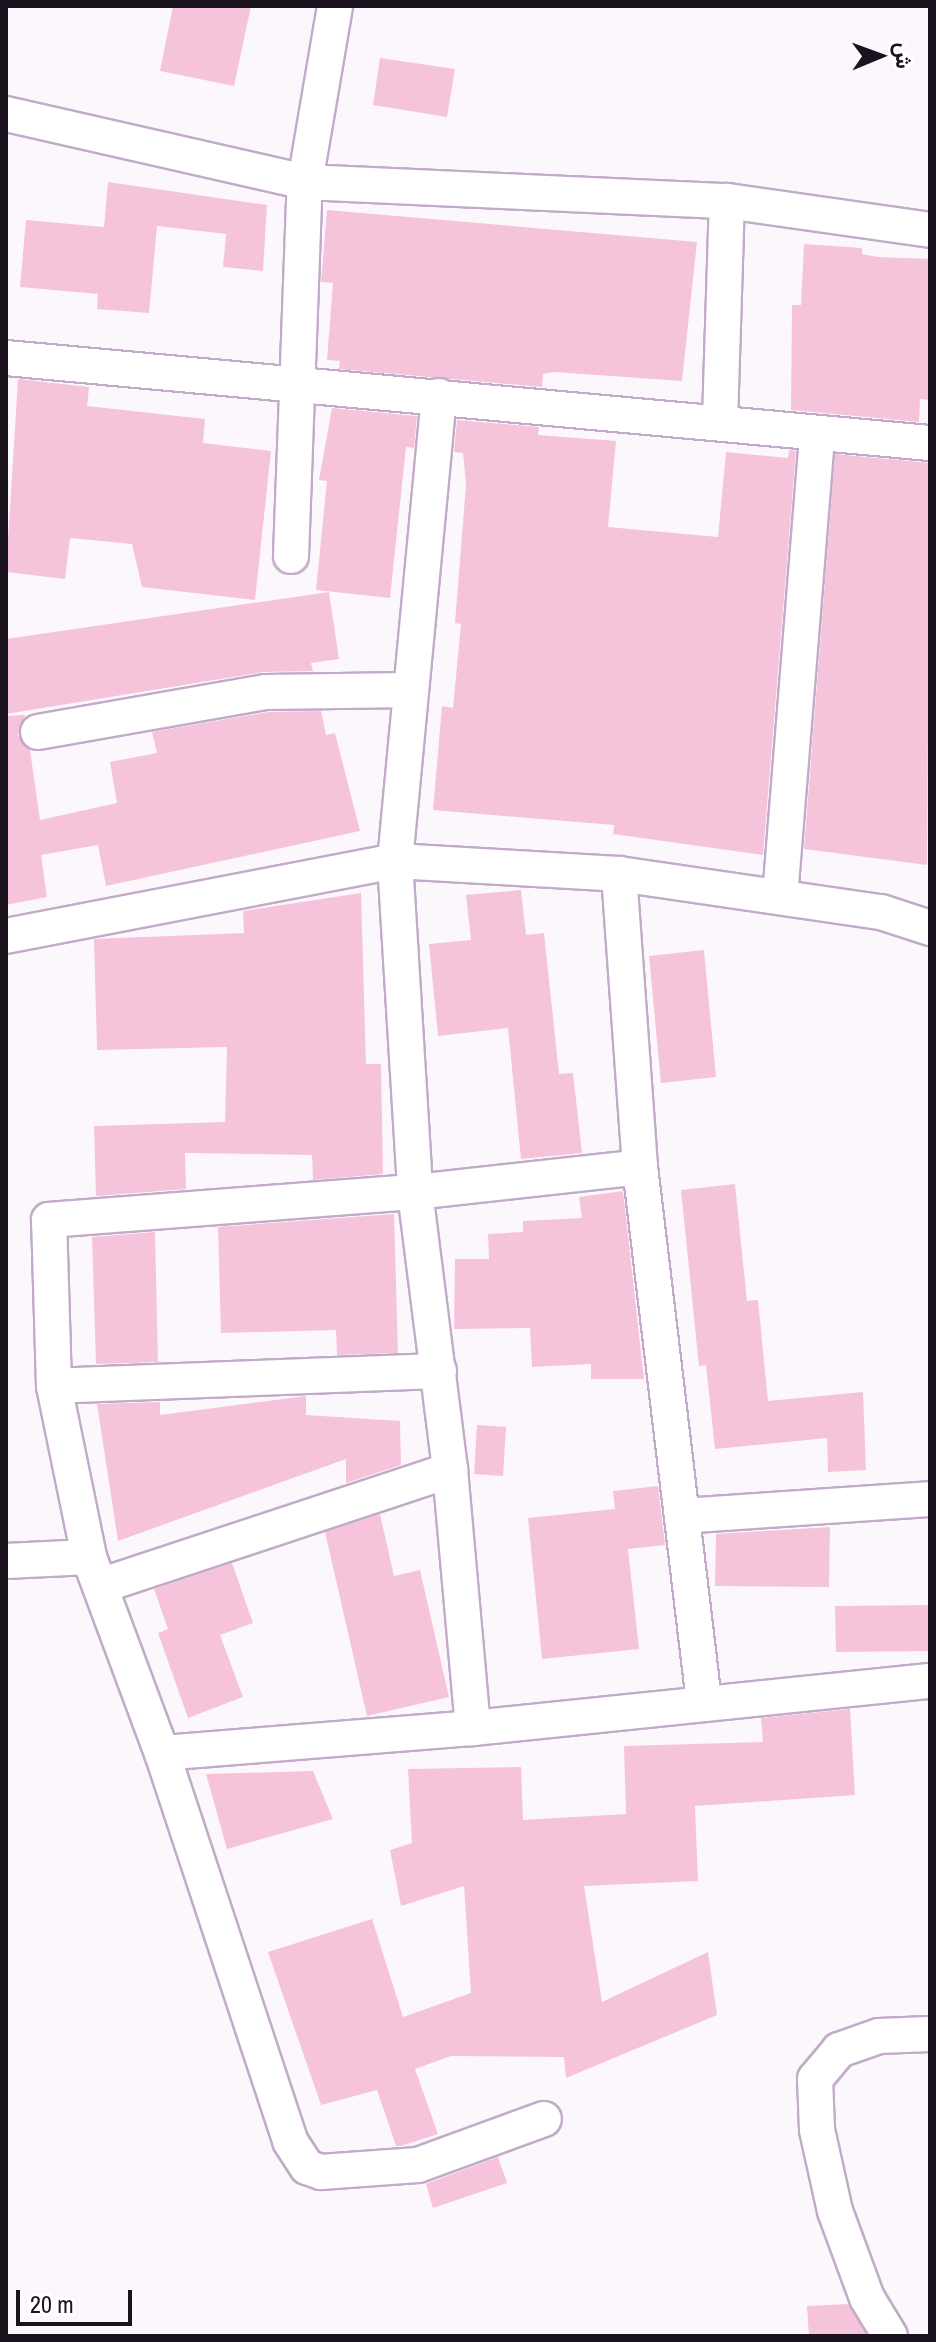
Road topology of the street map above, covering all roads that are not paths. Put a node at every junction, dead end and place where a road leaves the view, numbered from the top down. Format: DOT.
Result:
graph roads {
  1 [pos="335,6"];
  2 [pos="6,114"];
  3 [pos="305,182"];
  4 [pos="727,201"];
  5 [pos="930,230"];
  6 [pos="6,358"];
  7 [pos="299,384"];
  8 [pos="439,396"];
  9 [pos="720,421"];
  10 [pos="817,433"];
  11 [pos="930,443"];
  12 [pos="291,556"];
  13 [pos="411,690"];
  14 [pos="38,732"];
  15 [pos="395,861"];
  16 [pos="619,874"];
  17 [pos="780,897"];
  18 [pos="930,928"];
  19 [pos="6,936"];
  20 [pos="640,1167"];
  21 [pos="415,1192"];
  22 [pos="439,1371"];
  23 [pos="54,1386"];
  24 [pos="450,1470"];
  25 [pos="930,1499"];
  26 [pos="682,1516"];
  27 [pos="6,1561"];
  28 [pos="94,1571"];
  29 [pos="930,1681"];
  30 [pos="704,1701"];
  31 [pos="473,1728"];
  32 [pos="162,1753"];
  33 [pos="930,2034"];
  34 [pos="544,2119"];
  35 [pos="890,2336"];
  1 -- 3 [label="street"];
  2 -- 3 [label="street"];
  3 -- 4 [label="street"];
  3 -- 7 [label="street"];
  4 -- 5 [label="street"];
  4 -- 9 [label="street"];
  6 -- 7 [label="street"];
  7 -- 8 [label="street"];
  7 -- 12 [label="street"];
  8 -- 9 [label="street"];
  8 -- 13 [label="street"];
  9 -- 10 [label="street"];
  10 -- 11 [label="street"];
  10 -- 17 [label="street"];
  13 -- 14 [label="street"];
  13 -- 15 [label="street"];
  15 -- 16 [label="street"];
  15 -- 19 [label="street"];
  15 -- 21 [label="street"];
  16 -- 17 [label="street"];
  16 -- 20 [label="street"];
  17 -- 18 [label="street"];
  20 -- 21 [label="street"];
  20 -- 26 [label="street"];
  21 -- 22 [label="street"];
  21 -- 23 [label="street"];
  22 -- 23 [label="street"];
  22 -- 24 [label="street"];
  23 -- 28 [label="street"];
  24 -- 28 [label="street"];
  24 -- 31 [label="street"];
  25 -- 26 [label="street"];
  26 -- 30 [label="street"];
  27 -- 28 [label="street"];
  28 -- 32 [label="street"];
  29 -- 30 [label="street"];
  30 -- 31 [label="street"];
  31 -- 32 [label="street"];
  32 -- 34 [label="street"];
  33 -- 35 [label="street"];
}
